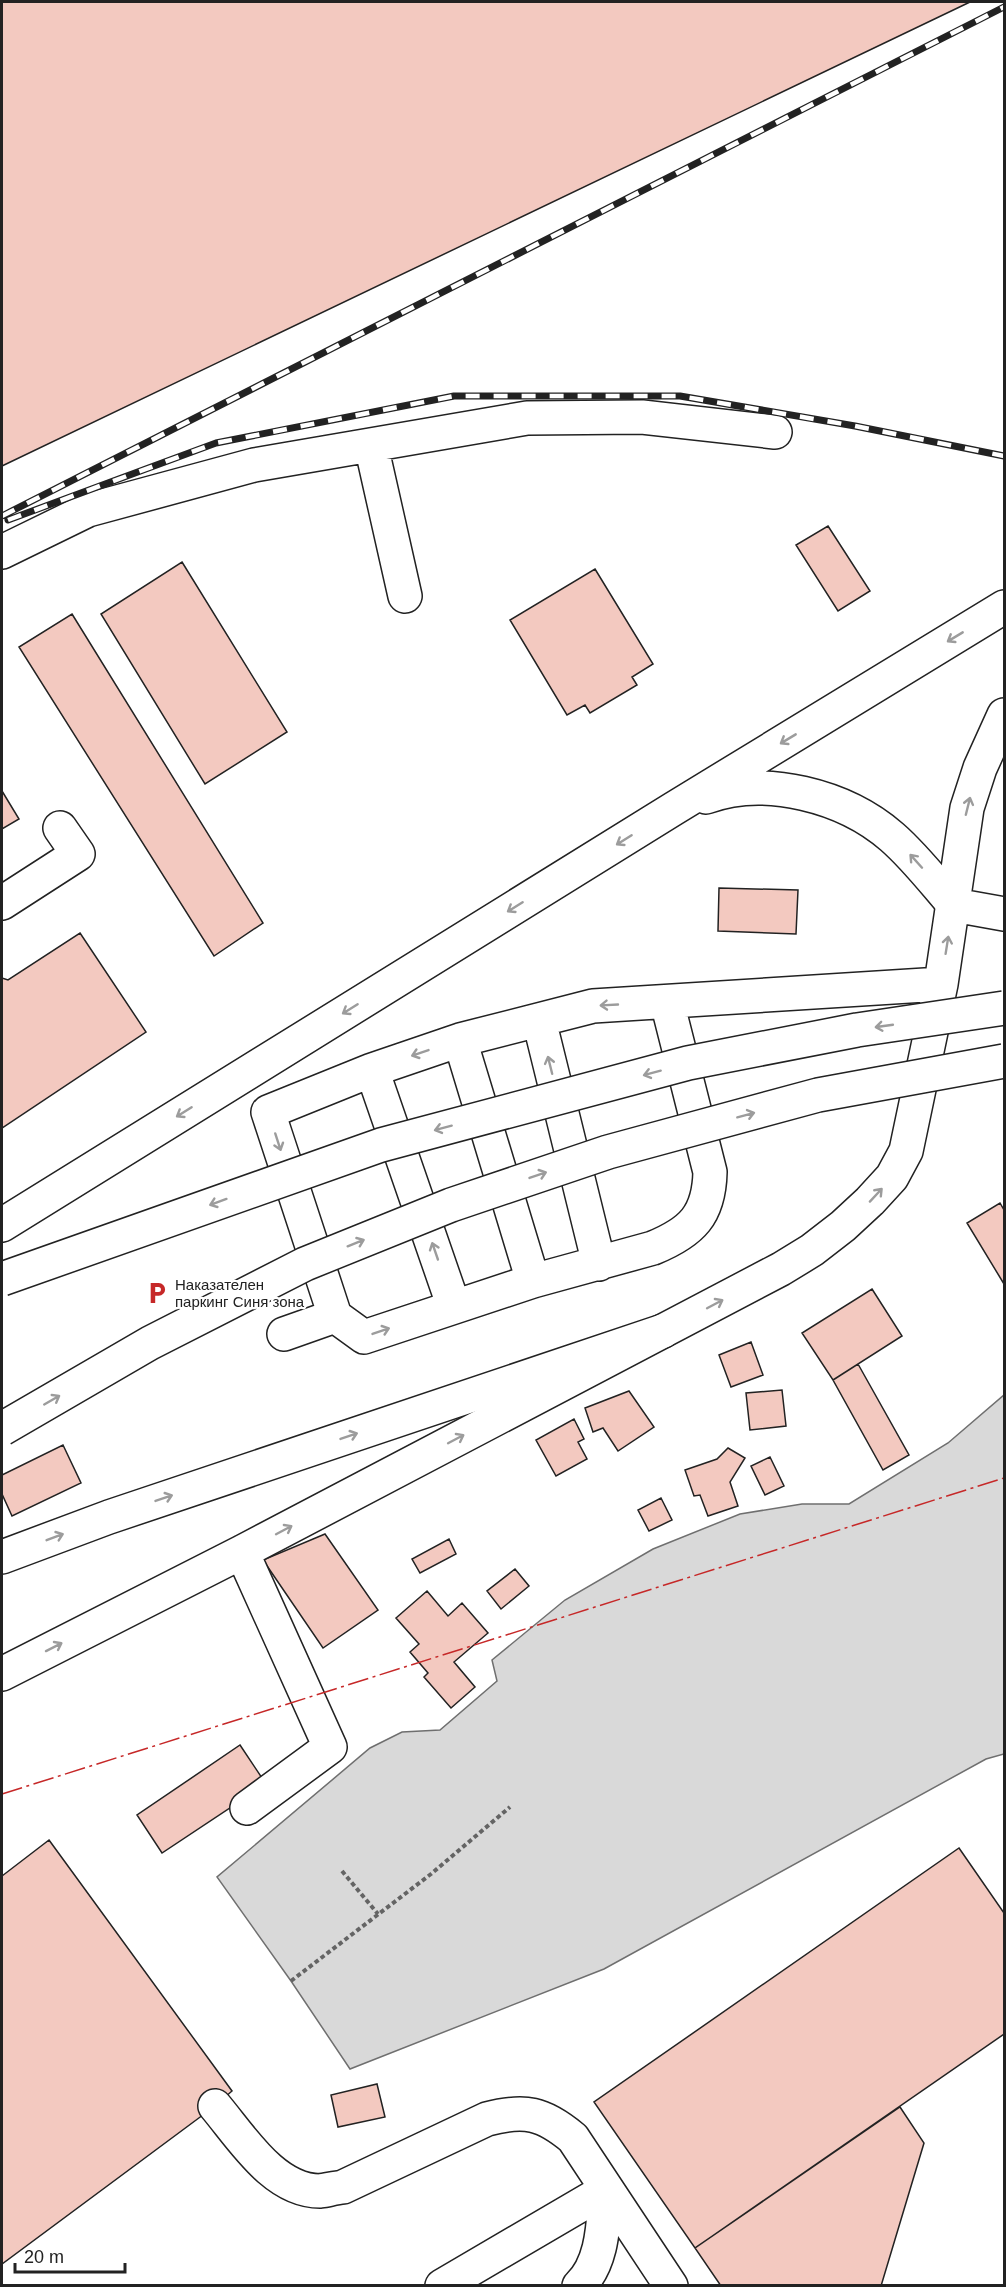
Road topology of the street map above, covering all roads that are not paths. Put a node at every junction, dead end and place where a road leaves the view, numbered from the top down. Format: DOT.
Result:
graph roads {
  1 [pos="775,432"];
  2 [pos="371,445"];
  3 [pos="2,552"];
  4 [pos="405,597"];
  5 [pos="1005,607"];
  6 [pos="1005,715"];
  7 [pos="673,809"];
  8 [pos="60,828"];
  9 [pos="2,903"];
  10 [pos="954,905"];
  11 [pos="1005,914"];
  12 [pos="941,984"];
  13 [pos="667,1002"];
  14 [pos="1005,1008"];
  15 [pos="539,1020"];
  16 [pos="460,1040"];
  17 [pos="1005,1061"];
  18 [pos="372,1070"];
  19 [pos="2,1224"];
  20 [pos="599,1264"];
  21 [pos="2,1279"];
  22 [pos="533,1281"];
  23 [pos="454,1307"];
  24 [pos="335,1316"];
  25 [pos="663,1331"];
  26 [pos="284,1334"];
  27 [pos="2,1429"];
  28 [pos="242,1552"];
  29 [pos="2,1557"];
  30 [pos="2,1674"];
  31 [pos="247,1808"];
  32 [pos="215,2106"];
  33 [pos="606,2190"];
  34 [pos="442,2286"];
  35 [pos="579,2286"];
  36 [pos="671,2286"];
  1 -- 2 [label="main road"];
  2 -- 3 [label="main road"];
  2 -- 4 [label="main road"];
  5 -- 7 [label="main road, one-way"];
  10 -- 6 [label="main road, one-way"];
  10 -- 7 [label="main road, one-way"];
  7 -- 19 [label="main road, one-way"];
  8 -- 9 [label="main road"];
  10 -- 11 [label="main road"];
  12 -- 10 [label="main road, one-way"];
  12 -- 13 [label="main road"];
  25 -- 12 [label="main road, one-way"];
  13 -- 15 [label="main road, one-way"];
  13 -- 20 [label="main road"];
  14 -- 21 [label="main road, one-way, bridge"];
  15 -- 16 [label="main road"];
  20 -- 15 [label="main road, one-way"];
  16 -- 18 [label="main road, one-way"];
  16 -- 22 [label="main road"];
  27 -- 17 [label="main road, one-way, bridge"];
  23 -- 18 [label="main road, one-way"];
  18 -- 24 [label="main road, one-way"];
  20 -- 22 [label="main road"];
  22 -- 23 [label="main road"];
  24 -- 23 [label="main road, one-way"];
  24 -- 26 [label="main road"];
  28 -- 25 [label="main road, one-way"];
  29 -- 25 [label="main road, one-way"];
  30 -- 28 [label="main road, one-way"];
  28 -- 31 [label="main road"];
  32 -- 33 [label="main road"];
  33 -- 34 [label="main road"];
  33 -- 35 [label="main road"];
  33 -- 36 [label="main road"];
}
